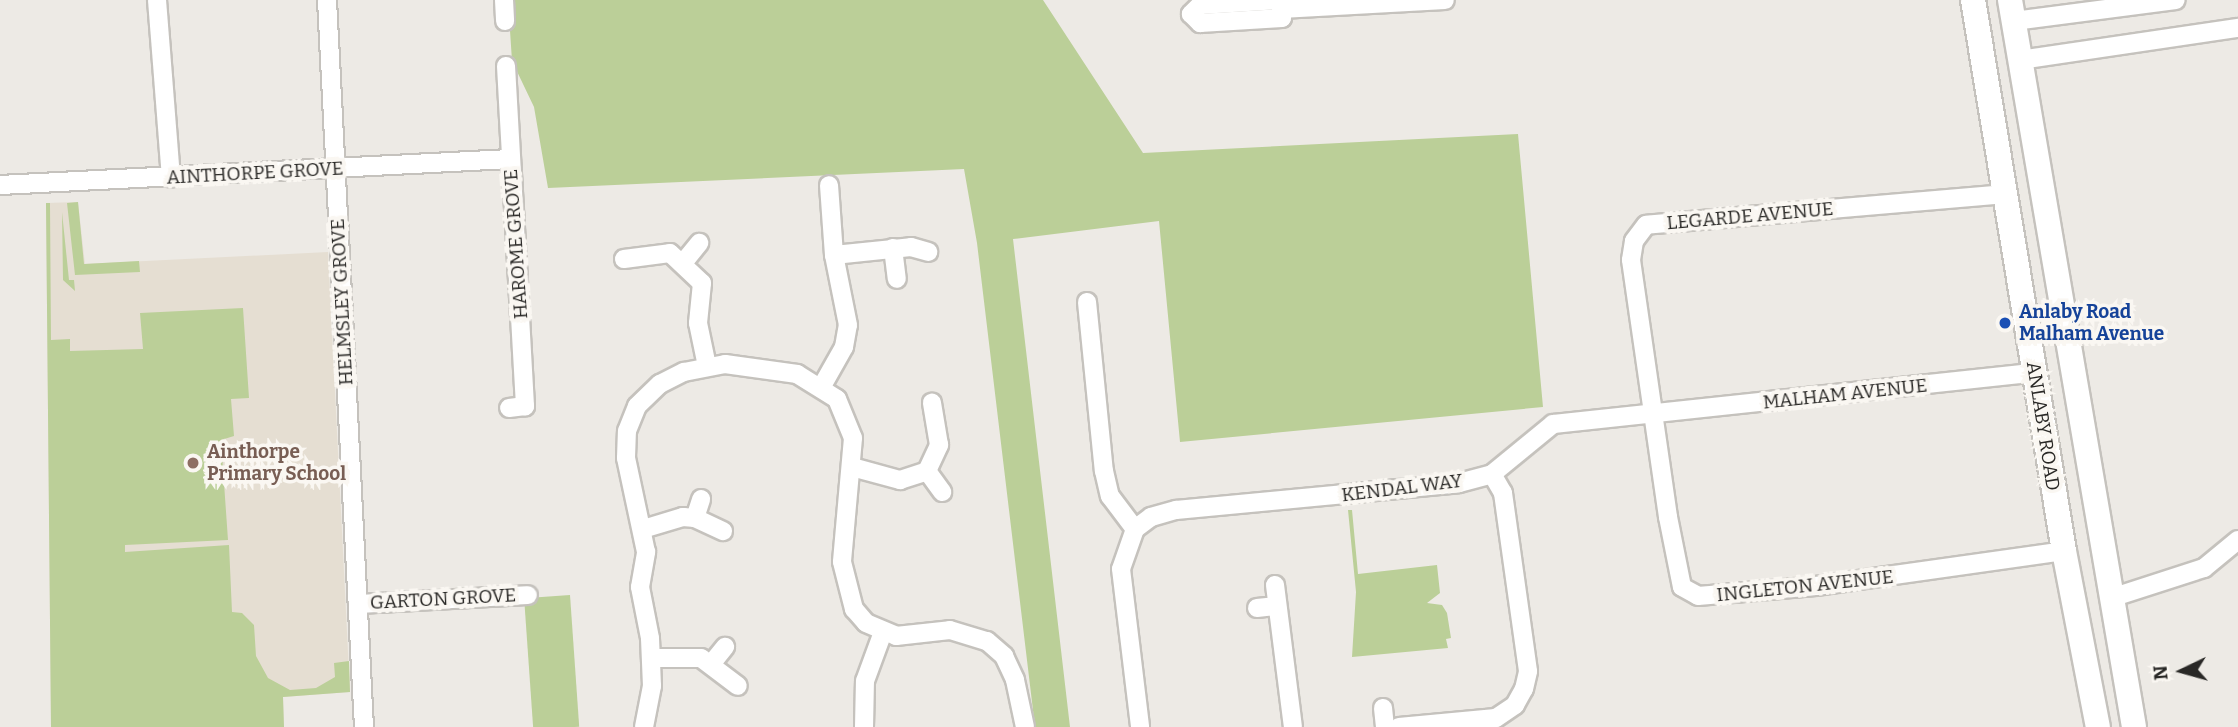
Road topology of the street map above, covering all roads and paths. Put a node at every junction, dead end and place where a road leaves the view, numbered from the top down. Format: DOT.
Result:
graph roads {
  1 [pos="158,0"];
  2 [pos="327,0"];
  3 [pos="504,0"];
  4 [pos="1445,0"];
  5 [pos="1973,0"];
  6 [pos="2176,0"];
  7 [pos="1280,3"];
  8 [pos="2012,11"];
  9 [pos="505,21"];
  10 [pos="2238,28"];
  11 [pos="2020,60"];
  12 [pos="506,66"];
  13 [pos="510,159"];
  14 [pos="335,169"];
  15 [pos="171,177"];
  16 [pos="0,185"];
  17 [pos="829,186"];
  18 [pos="2006,194"];
  19 [pos="699,243"];
  20 [pos="893,248"];
  21 [pos="928,251"];
  22 [pos="834,254"];
  23 [pos="624,259"];
  24 [pos="683,263"];
  25 [pos="897,279"];
  26 [pos="1087,302"];
  27 [pos="707,366"];
  28 [pos="2034,373"];
  29 [pos="822,386"];
  30 [pos="932,403"];
  31 [pos="509,408"];
  32 [pos="1656,412"];
  33 [pos="852,467"];
  34 [pos="927,471"];
  35 [pos="1492,474"];
  36 [pos="942,492"];
  37 [pos="701,499"];
  38 [pos="695,518"];
  39 [pos="643,529"];
  40 [pos="1135,529"];
  41 [pos="723,531"];
  42 [pos="2238,540"];
  43 [pos="2064,551"];
  44 [pos="1275,585"];
  45 [pos="528,595"];
  46 [pos="2111,598"];
  47 [pos="358,604"];
  48 [pos="1277,606"];
  49 [pos="1257,608"];
  50 [pos="883,632"];
  51 [pos="725,646"];
  52 [pos="652,658"];
  53 [pos="712,663"];
  54 [pos="738,686"];
  55 [pos="1383,708"];
  56 [pos="364,727"];
  57 [pos="644,727"];
  58 [pos="864,727"];
  59 [pos="1025,727"];
  60 [pos="1140,727"];
  61 [pos="1293,727"];
  62 [pos="1385,727"];
  63 [pos="1399,727"];
  64 [pos="2098,727"];
  65 [pos="2134,727"];
  1 -- 15 [label="street"];
  2 -- 14 [label="street, HELMSLEY GROVE"];
  3 -- 9 [label="street"];
  4 -- 7 [label="street"];
  5 -- 18 [label="main road, ANLABY ROAD"];
  6 -- 8 [label="street"];
  8 -- 11 [label="main road, ANLABY ROAD"];
  10 -- 11 [label="street"];
  11 -- 46 [label="main road, ANLABY ROAD"];
  12 -- 13 [label="street, HAROME GROVE"];
  13 -- 14 [label="street, AINTHORPE GROVE"];
  13 -- 31 [label="street, HAROME GROVE"];
  14 -- 15 [label="street, AINTHORPE GROVE"];
  14 -- 47 [label="street, HELMSLEY GROVE"];
  15 -- 16 [label="street, AINTHORPE GROVE"];
  17 -- 22 [label="street"];
  18 -- 28 [label="main road, ANLABY ROAD"];
  18 -- 32 [label="street, LEGARDE AVENUE"];
  19 -- 24 [label="street"];
  20 -- 21 [label="street"];
  20 -- 22 [label="street"];
  20 -- 25 [label="street"];
  22 -- 29 [label="street"];
  23 -- 24 [label="street"];
  24 -- 27 [label="street"];
  26 -- 40 [label="street"];
  27 -- 29 [label="street"];
  27 -- 39 [label="street"];
  28 -- 32 [label="street, MALHAM AVENUE"];
  28 -- 43 [label="main road, ANLABY ROAD"];
  29 -- 33 [label="street"];
  30 -- 34 [label="street"];
  32 -- 35 [label="street, KENDAL WAY"];
  32 -- 43 [label="street, INGLETON AVENUE"];
  33 -- 34 [label="street"];
  33 -- 50 [label="street"];
  34 -- 36 [label="street"];
  35 -- 40 [label="street, KENDAL WAY"];
  35 -- 63 [label="street"];
  37 -- 38 [label="street"];
  38 -- 39 [label="street"];
  38 -- 41 [label="street"];
  39 -- 52 [label="street"];
  40 -- 60 [label="street"];
  42 -- 46 [label="street"];
  43 -- 64 [label="main road, ANLABY ROAD"];
  44 -- 48 [label="street"];
  45 -- 47 [label="street, GARTON GROVE"];
  46 -- 65 [label="main road, ANLABY ROAD"];
  47 -- 56 [label="street, HELMSLEY GROVE"];
  48 -- 49 [label="street"];
  48 -- 61 [label="street"];
  50 -- 58 [label="street"];
  50 -- 59 [label="street"];
  51 -- 53 [label="street"];
  52 -- 53 [label="street"];
  52 -- 57 [label="street"];
  53 -- 54 [label="street"];
  55 -- 62 [label="street"];
}
